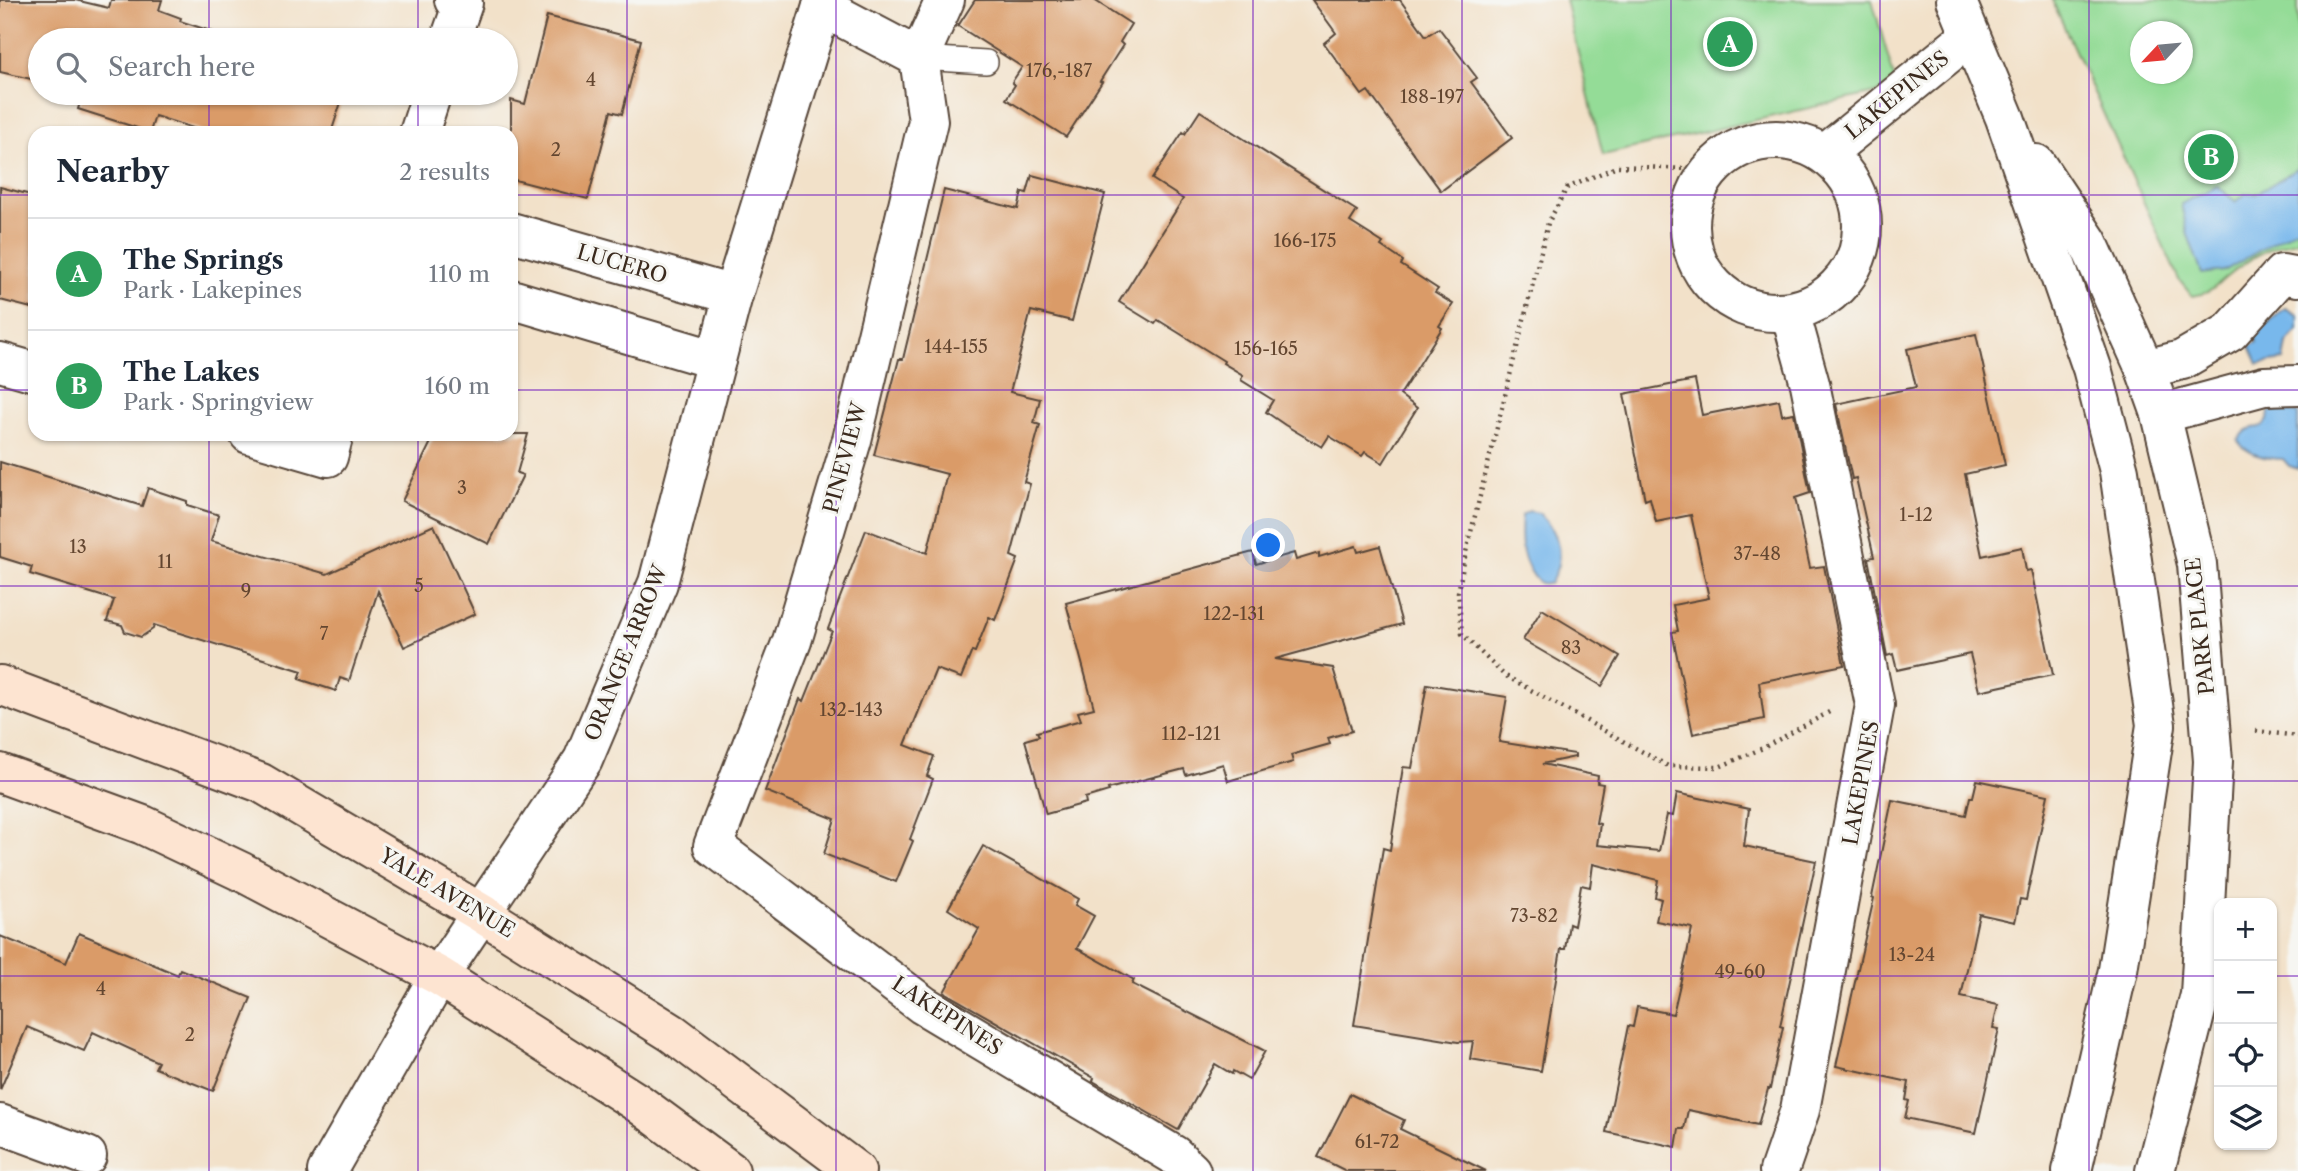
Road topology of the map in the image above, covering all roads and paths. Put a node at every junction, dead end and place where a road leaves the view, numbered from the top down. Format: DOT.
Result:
graph roads {
  1 [pos="453,0"];
  2 [pos="945,0"];
  3 [pos="1956,0"];
  4 [pos="823,4"];
  5 [pos="454,28"];
  6 [pos="1970,36"];
  7 [pos="919,58"];
  8 [pos="986,62"];
  9 [pos="428,105"];
  10 [pos="2005,118"];
  11 [pos="421,126"];
  12 [pos="1825,154"];
  13 [pos="1711,170"];
  14 [pos="518,234"];
  15 [pos="2298,277"];
  16 [pos="733,295"];
  17 [pos="518,301"];
  18 [pos="1790,312"];
  19 [pos="716,360"];
  20 [pos="0,362"];
  21 [pos="2145,369"];
  22 [pos="28,370"];
  23 [pos="2298,385"];
  24 [pos="2161,414"];
  25 [pos="273,441"];
  26 [pos="332,441"];
  27 [pos="0,685"];
  28 [pos="1875,705"];
  29 [pos="2256,731"];
  30 [pos="2298,736"];
  31 [pos="0,773"];
  32 [pos="713,846"];
  33 [pos="481,913"];
  34 [pos="439,976"];
  35 [pos="0,1124"];
  36 [pos="87,1156"];
  37 [pos="327,1171"];
  38 [pos="730,1171"];
  39 [pos="856,1171"];
  40 [pos="1191,1171"];
  41 [pos="1779,1171"];
  42 [pos="2072,1171"];
  43 [pos="2155,1171"];
  1 -- 5 [label="street"];
  2 -- 7 [label="street"];
  3 -- 6 [label="street, PARK PLACE"];
  4 -- 7 [label="street"];
  4 -- 16 [label="street, ORANGE ARROW"];
  6 -- 10 [label="street, PARK PLACE"];
  6 -- 12 [label="street, LAKEPINES"];
  7 -- 8 [label="lane"];
  7 -- 32 [label="street, PINEVIEW"];
  9 -- 11 [label="street"];
  10 -- 21 [label="street, PARK PLACE"];
  10 -- 42 [label="street, PARK PLACE"];
  12 -- 13 [label="street, LAKEPINES"];
  12 -- 18 [label="street, LAKEPINES"];
  13 -- 18 [label="street, LAKEPINES"];
  13 -- 28 [label="path"];
  14 -- 16 [label="street, LUCERO"];
  15 -- 21 [label="street"];
  16 -- 19 [label="street, ORANGE ARROW"];
  17 -- 19 [label="street"];
  18 -- 28 [label="street, LAKEPINES"];
  19 -- 33 [label="street, ORANGE ARROW"];
  20 -- 22 [label="street"];
  21 -- 24 [label="street, PARK PLACE"];
  23 -- 24 [label="street"];
  24 -- 43 [label="street, PARK PLACE"];
  25 -- 26 [label="street"];
  27 -- 33 [label="main road, YALE AVENUE"];
  28 -- 41 [label="street, LAKEPINES"];
  29 -- 30 [label="path"];
  31 -- 34 [label="main road"];
  32 -- 40 [label="street, LAKEPINES"];
  33 -- 34 [label="street, ORANGE ARROW"];
  33 -- 39 [label="main road, YALE AVENUE"];
  34 -- 37 [label="street, ORANGE ARROW"];
  34 -- 38 [label="main road"];
  35 -- 36 [label="street"];
}
